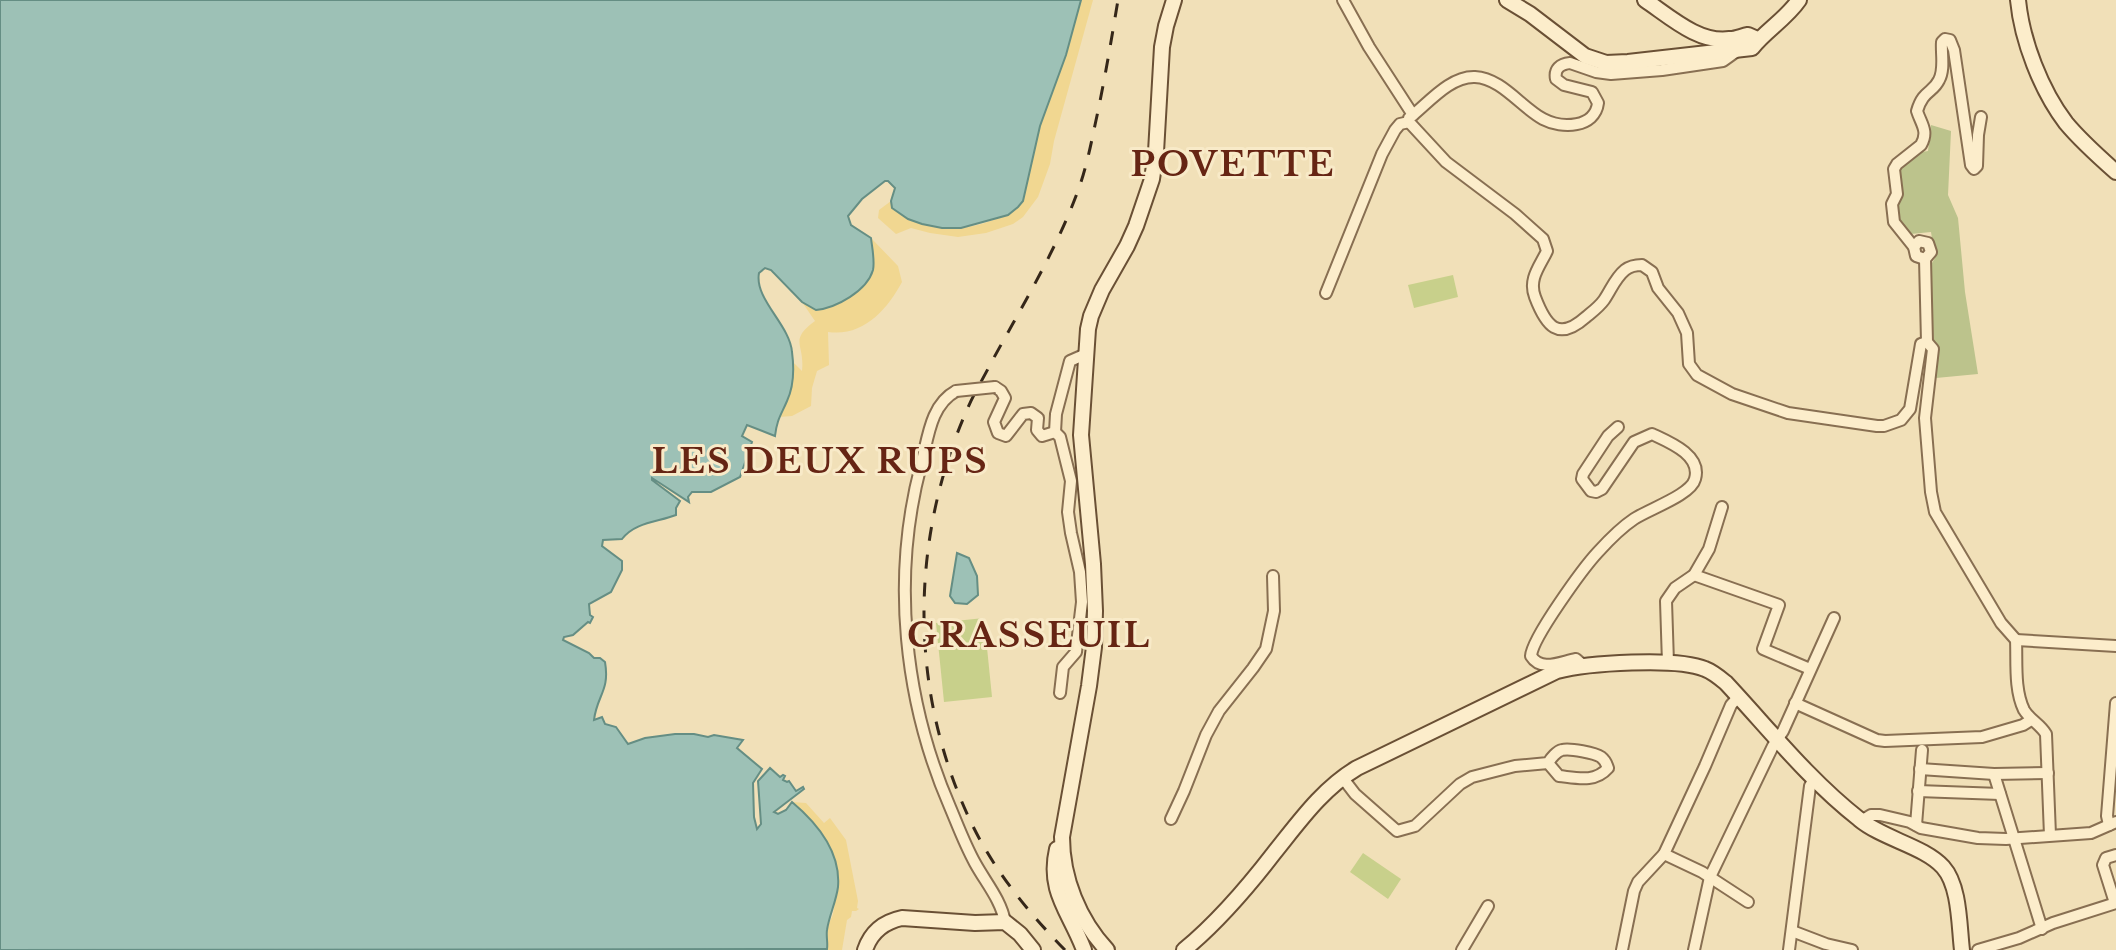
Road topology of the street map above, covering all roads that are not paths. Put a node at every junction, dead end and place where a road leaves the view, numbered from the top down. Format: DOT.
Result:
graph roads {
  1 [pos="1174,0"];
  2 [pos="1343,0"];
  3 [pos="1507,0"];
  4 [pos="1645,0"];
  5 [pos="1799,0"];
  6 [pos="2018,0"];
  7 [pos="1757,39"];
  8 [pos="1737,51"];
  9 [pos="1981,117"];
  10 [pos="1411,118"];
  11 [pos="2116,172"];
  12 [pos="1326,293"];
  13 [pos="1927,342"];
  14 [pos="1086,354"];
  15 [pos="1618,427"];
  16 [pos="1055,432"];
  17 [pos="1722,507"];
  18 [pos="1694,575"];
  19 [pos="1273,576"];
  20 [pos="1834,618"];
  21 [pos="2016,640"];
  22 [pos="2116,646"];
  23 [pos="1668,663"];
  24 [pos="1583,665"];
  25 [pos="1810,669"];
  26 [pos="1060,693"];
  27 [pos="1739,696"];
  28 [pos="1795,703"];
  29 [pos="2116,703"];
  30 [pos="2031,720"];
  31 [pos="1778,739"];
  32 [pos="1922,750"];
  33 [pos="1548,763"];
  34 [pos="1920,769"];
  35 [pos="2048,773"];
  36 [pos="1994,774"];
  37 [pos="1342,777"];
  38 [pos="1814,779"];
  39 [pos="1918,791"];
  40 [pos="2000,794"];
  41 [pos="1171,819"];
  42 [pos="1861,821"];
  43 [pos="2113,824"];
  44 [pos="1916,825"];
  45 [pos="2050,835"];
  46 [pos="2014,838"];
  47 [pos="1664,854"];
  48 [pos="2116,855"];
  49 [pos="1710,877"];
  50 [pos="1064,890"];
  51 [pos="1748,902"];
  52 [pos="2116,903"];
  53 [pos="1488,906"];
  54 [pos="1005,922"];
  55 [pos="2042,929"];
  56 [pos="1792,931"];
  57 [pos="865,950"];
  58 [pos="1033,950"];
  59 [pos="1084,950"];
  60 [pos="1107,950"];
  61 [pos="1184,950"];
  62 [pos="1462,950"];
  63 [pos="1622,950"];
  64 [pos="1694,950"];
  65 [pos="1789,950"];
  66 [pos="1852,950"];
  67 [pos="1962,950"];
  68 [pos="1978,950"];
  1 -- 14 [label="main road"];
  2 -- 10 [label="street"];
  3 -- 8 [label="main road"];
  4 -- 7 [label="main road"];
  5 -- 7 [label="main road"];
  6 -- 11 [label="main road"];
  7 -- 8 [label="main road"];
  8 -- 10 [label="street"];
  9 -- 13 [label="street"];
  10 -- 12 [label="street"];
  10 -- 13 [label="street"];
  13 -- 21 [label="street"];
  14 -- 16 [label="street"];
  14 -- 50 [label="main road"];
  15 -- 24 [label="street"];
  16 -- 26 [label="street"];
  16 -- 54 [label="street, bridge"];
  17 -- 18 [label="street"];
  18 -- 23 [label="street"];
  18 -- 25 [label="street"];
  19 -- 41 [label="street"];
  20 -- 25 [label="street"];
  21 -- 22 [label="street"];
  21 -- 30 [label="street"];
  23 -- 24 [label="main road"];
  23 -- 27 [label="main road"];
  24 -- 37 [label="main road"];
  25 -- 28 [label="street"];
  27 -- 31 [label="main road"];
  27 -- 47 [label="street"];
  28 -- 30 [label="street"];
  28 -- 31 [label="street"];
  29 -- 43 [label="street"];
  30 -- 35 [label="street"];
  31 -- 38 [label="main road"];
  31 -- 49 [label="street"];
  32 -- 34 [label="street"];
  33 -- 33 [label="street"];
  33 -- 37 [label="street"];
  34 -- 36 [label="street"];
  34 -- 39 [label="street"];
  35 -- 36 [label="street"];
  35 -- 45 [label="street"];
  36 -- 40 [label="street"];
  37 -- 61 [label="main road"];
  38 -- 42 [label="main road"];
  38 -- 56 [label="street"];
  39 -- 40 [label="street"];
  39 -- 44 [label="street"];
  40 -- 46 [label="street"];
  42 -- 44 [label="street"];
  42 -- 67 [label="main road"];
  43 -- 45 [label="street"];
  44 -- 46 [label="street"];
  45 -- 46 [label="street"];
  46 -- 55 [label="street"];
  47 -- 49 [label="street"];
  47 -- 63 [label="street"];
  48 -- 52 [label="street"];
  49 -- 51 [label="street"];
  49 -- 64 [label="street"];
  50 -- 59 [label="main road"];
  50 -- 60 [label="main road"];
  52 -- 55 [label="street"];
  53 -- 62 [label="street"];
  54 -- 57 [label="main road"];
  54 -- 58 [label="main road"];
  55 -- 68 [label="street"];
  56 -- 65 [label="street"];
  56 -- 66 [label="street"];
}
